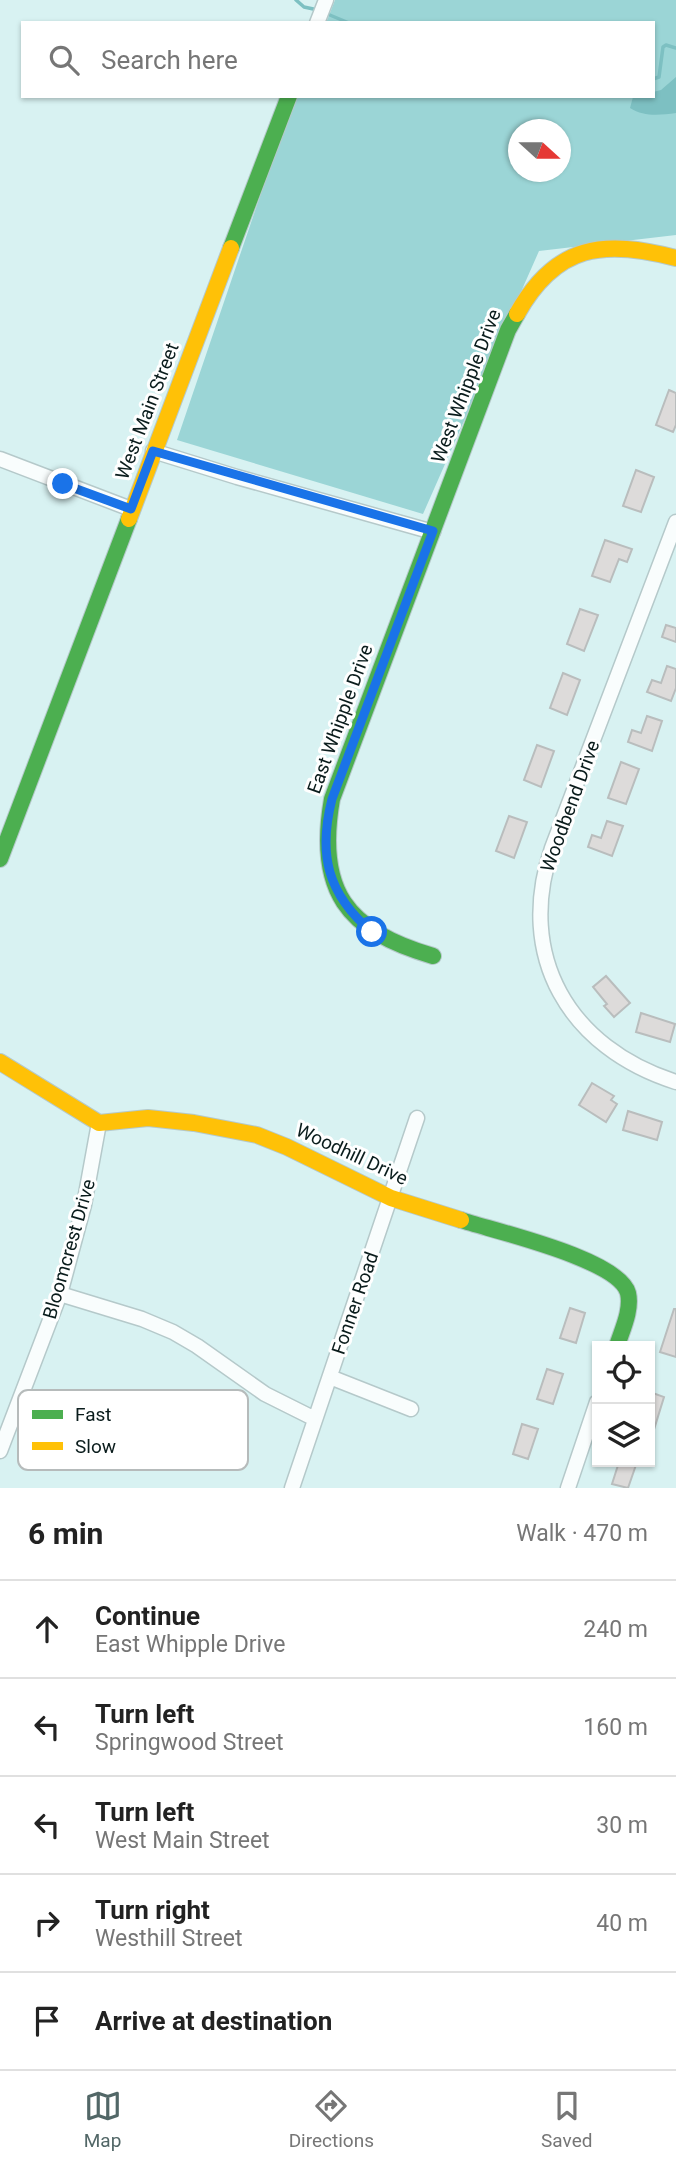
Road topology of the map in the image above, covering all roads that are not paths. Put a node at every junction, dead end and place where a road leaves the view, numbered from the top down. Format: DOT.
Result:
graph roads {
  1 [pos="326,0"];
  2 [pos="318,21"];
  3 [pos="288,98"];
  4 [pos="676,258"];
  5 [pos="153,451"];
  6 [pos="0,459"];
  7 [pos="131,509"];
  8 [pos="676,522"];
  9 [pos="433,531"];
  10 [pos="2,848"];
  11 [pos="433,956"];
  12 [pos="0,1062"];
  13 [pos="676,1082"];
  14 [pos="417,1118"];
  15 [pos="99,1123"];
  16 [pos="391,1198"];
  17 [pos="60,1294"];
  18 [pos="618,1341"];
  19 [pos="330,1377"];
  20 [pos="23,1390"];
  21 [pos="18,1404"];
  22 [pos="596,1404"];
  23 [pos="411,1409"];
  24 [pos="315,1419"];
  25 [pos="0,1451"];
  26 [pos="292,1488"];
  27 [pos="568,1488"];
  1 -- 2 [label="street"];
  3 -- 5 [label="street, West Main Street"];
  4 -- 9 [label="street, West Whipple Drive"];
  5 -- 7 [label="street, West Main Street"];
  5 -- 9 [label="street"];
  6 -- 7 [label="street"];
  7 -- 10 [label="street, West Main Street"];
  8 -- 13 [label="street, Woodbend Drive"];
  9 -- 11 [label="street, East Whipple Drive"];
  12 -- 15 [label="street"];
  14 -- 16 [label="street, Fonner Road"];
  15 -- 16 [label="street, Woodhill Drive"];
  15 -- 17 [label="street, Bloomcrest Drive"];
  16 -- 18 [label="street, Woodhill Drive"];
  16 -- 19 [label="street, Fonner Road"];
  17 -- 20 [label="street, Bloomcrest Drive"];
  17 -- 24 [label="street"];
  19 -- 23 [label="street"];
  19 -- 24 [label="street, Fonner Road"];
  21 -- 25 [label="street, Bloomcrest Drive"];
  22 -- 27 [label="street"];
  24 -- 26 [label="street, Fonner Road"];
}
